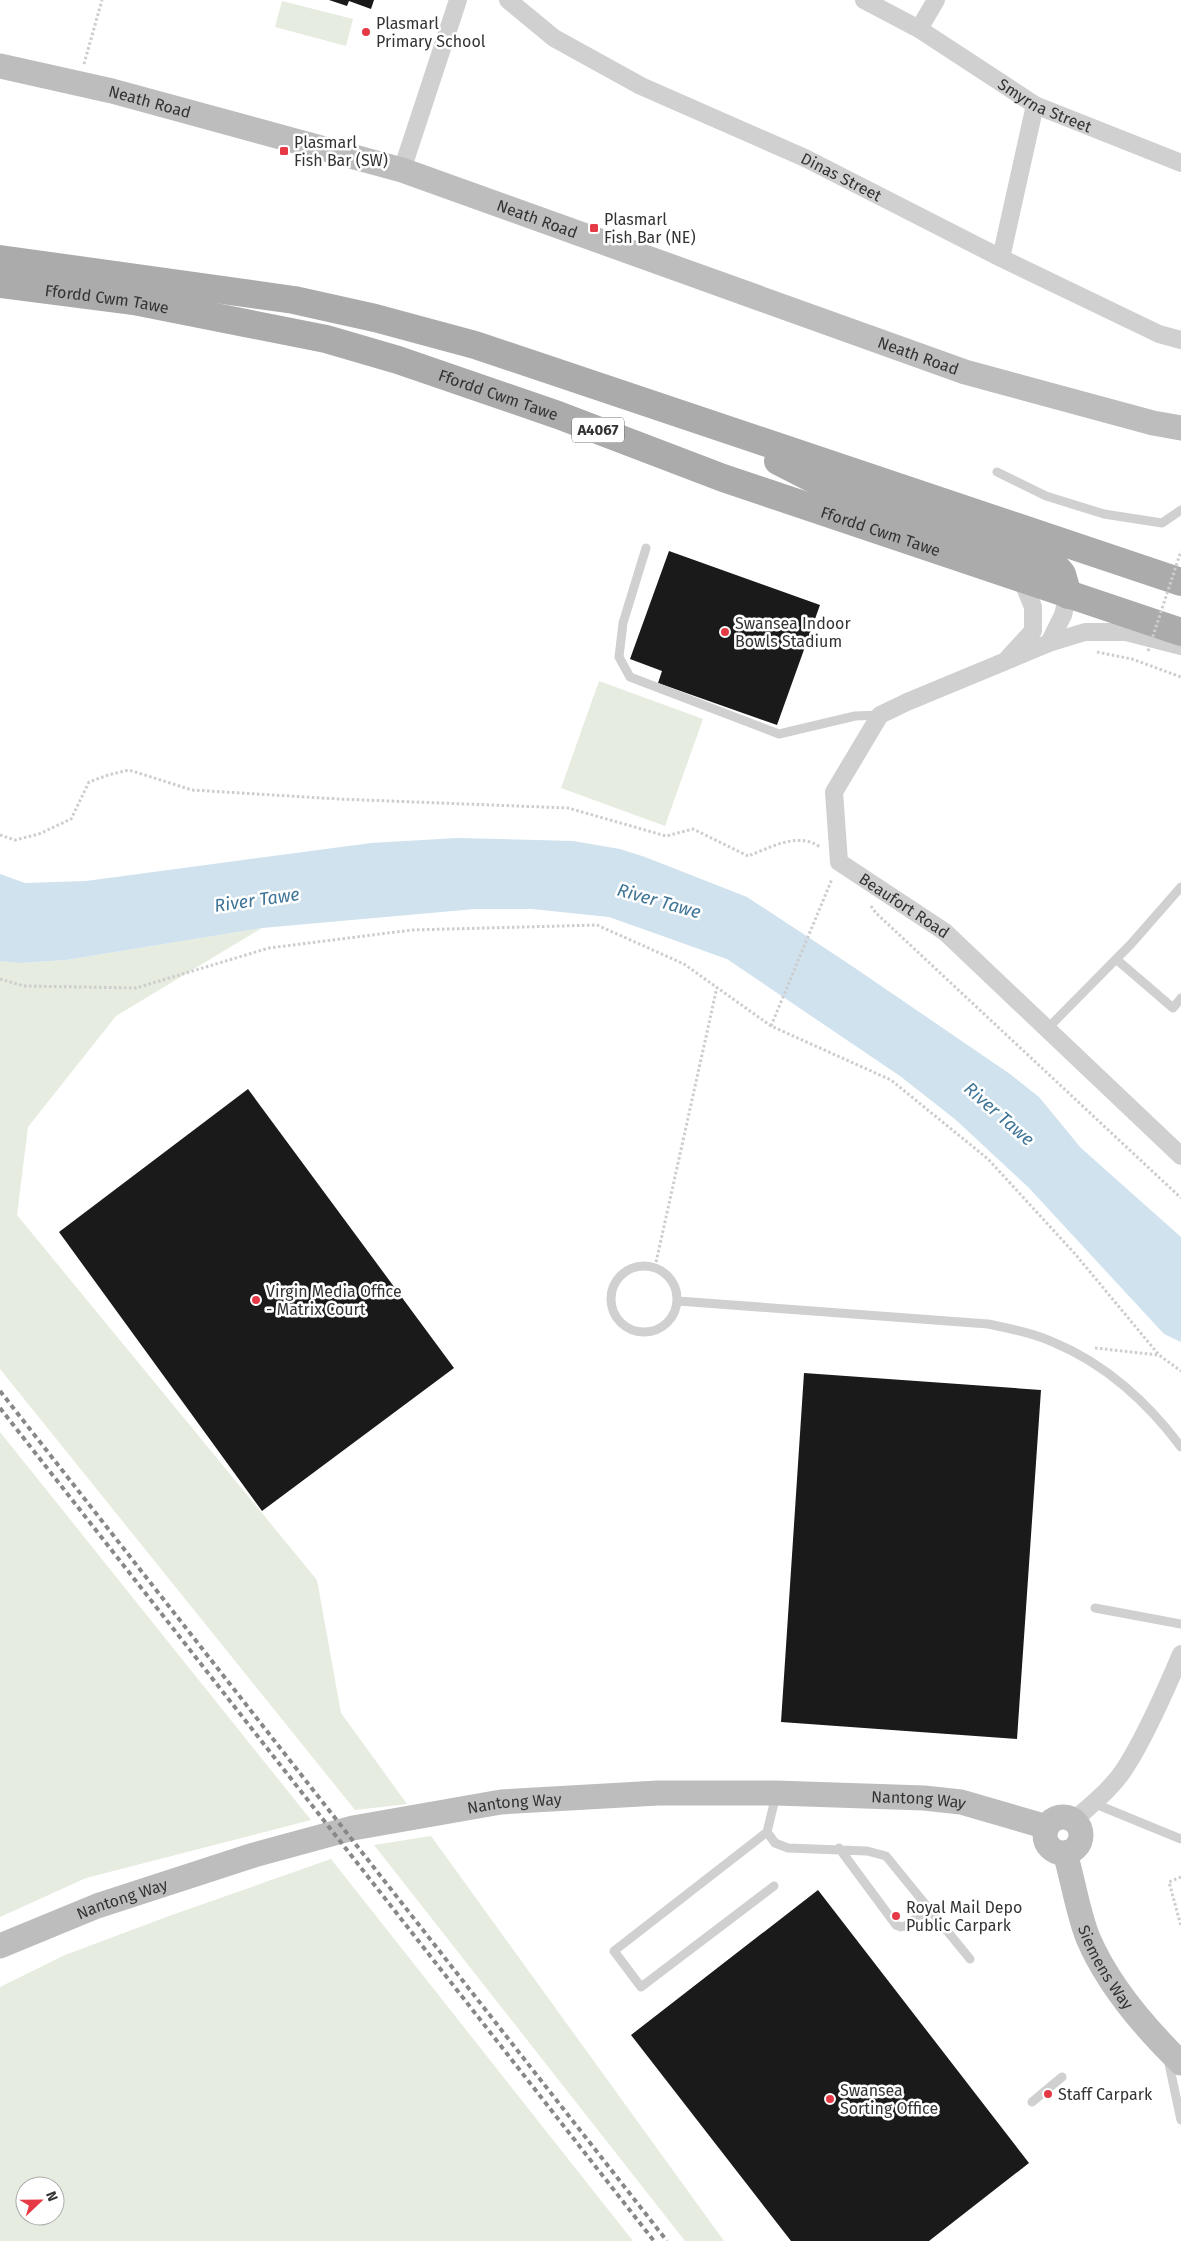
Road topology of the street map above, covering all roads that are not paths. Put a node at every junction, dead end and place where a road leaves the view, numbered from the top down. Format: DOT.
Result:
graph roads {
  1 [pos="458,0"];
  2 [pos="508,0"];
  3 [pos="864,0"];
  4 [pos="936,0"];
  5 [pos="919,29"];
  6 [pos="0,66"];
  7 [pos="1035,105"];
  8 [pos="1181,163"];
  9 [pos="402,170"];
  10 [pos="1001,258"];
  11 [pos="0,260"];
  12 [pos="0,284"];
  13 [pos="1181,340"];
  14 [pos="694,418"];
  15 [pos="1181,428"];
  16 [pos="997,472"];
  17 [pos="1181,510"];
  18 [pos="646,548"];
  19 [pos="1022,580"];
  20 [pos="1181,582"];
  21 [pos="1068,595"];
  22 [pos="1181,632"];
  23 [pos="1049,644"];
  24 [pos="1181,646"];
  25 [pos="1005,662"];
  26 [pos="880,715"];
  27 [pos="1181,887"];
  28 [pos="1116,959"];
  29 [pos="1181,998"];
  30 [pos="1047,1028"];
  31 [pos="1181,1156"];
  32 [pos="678,1301"];
  33 [pos="1181,1447"];
  34 [pos="1095,1608"];
  35 [pos="1181,1624"];
  36 [pos="1181,1654"];
  37 [pos="776,1793"];
  38 [pos="1094,1803"];
  39 [pos="1074,1821"];
  40 [pos="1047,1827"];
  41 [pos="767,1832"];
  42 [pos="1181,1839"];
  43 [pos="839,1848"];
  44 [pos="1065,1853"];
  45 [pos="774,1886"];
  46 [pos="928,1910"];
  47 [pos="0,1946"];
  48 [pos="970,1959"];
  49 [pos="1173,2055"];
  50 [pos="1062,2077"];
  51 [pos="1032,2102"];
  52 [pos="1181,2120"];
  1 -- 9 [label="street"];
  2 -- 10 [label="street, Dinas Street"];
  3 -- 5 [label="street, Smyrna Street"];
  4 -- 5 [label="street"];
  5 -- 7 [label="street, Smyrna Street"];
  6 -- 9 [label="street, Neath Road"];
  7 -- 8 [label="street, Smyrna Street"];
  7 -- 10 [label="street"];
  9 -- 15 [label="street, Neath Road"];
  10 -- 13 [label="street, Dinas Street"];
  11 -- 14 [label="main road, Ffordd Cwm Tawe / A4067"];
  12 -- 19 [label="main road, Ffordd Cwm Tawe / A4067"];
  14 -- 20 [label="main road, Ffordd Cwm Tawe / A4067"];
  14 -- 21 [label="main road"];
  16 -- 17 [label="lane"];
  18 -- 26 [label="lane"];
  19 -- 21 [label="main road, Ffordd Cwm Tawe / A4067"];
  19 -- 25 [label="street"];
  21 -- 22 [label="main road, Ffordd Cwm Tawe / A4067"];
  21 -- 23 [label="street"];
  23 -- 24 [label="street"];
  23 -- 25 [label="street"];
  25 -- 26 [label="street"];
  26 -- 30 [label="street, Beaufort Road"];
  27 -- 28 [label="lane"];
  28 -- 29 [label="lane"];
  28 -- 30 [label="lane"];
  30 -- 31 [label="street, Beaufort Road"];
  32 -- 32 [label="lane"];
  32 -- 33 [label="lane"];
  34 -- 35 [label="lane"];
  36 -- 38 [label="street"];
  37 -- 40 [label="street, Nantong Way"];
  37 -- 41 [label="lane"];
  37 -- 47 [label="street, Nantong Way"];
  38 -- 39 [label="street"];
  38 -- 42 [label="lane"];
  39 -- 40 [label="street"];
  39 -- 44 [label="street"];
  40 -- 44 [label="street"];
  41 -- 43 [label="lane"];
  41 -- 45 [label="lane"];
  43 -- 46 [label="lane"];
  43 -- 46 [label="lane"];
  44 -- 49 [label="street, Siemens Way"];
  46 -- 48 [label="lane"];
  49 -- 52 [label="lane"];
  50 -- 51 [label="lane"];
}
